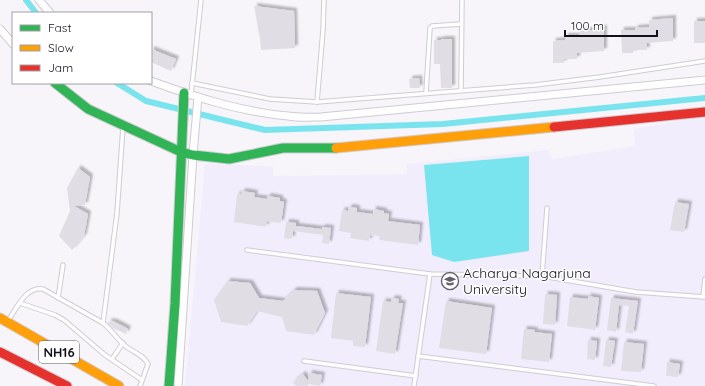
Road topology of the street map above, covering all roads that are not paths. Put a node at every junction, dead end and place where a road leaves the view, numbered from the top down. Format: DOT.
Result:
graph roads {
  1 [pos="39,0"];
  2 [pos="201,0"];
  3 [pos="324,0"];
  4 [pos="462,0"];
  5 [pos="49,12"];
  6 [pos="461,24"];
  7 [pos="0,29"];
  8 [pos="12,43"];
  9 [pos="705,61"];
  10 [pos="705,80"];
  11 [pos="152,81"];
  12 [pos="192,83"];
  13 [pos="56,84"];
  14 [pos="461,90"];
  15 [pos="426,93"];
  16 [pos="186,97"];
  17 [pos="198,97"];
  18 [pos="317,102"];
  19 [pos="705,112"];
  20 [pos="123,126"];
  21 [pos="181,148"];
  22 [pos="193,151"];
  23 [pos="548,208"];
  24 [pos="246,250"];
  25 [pos="63,265"];
  26 [pos="430,274"];
  27 [pos="542,276"];
  28 [pos="705,279"];
  29 [pos="704,297"];
  30 [pos="58,298"];
  31 [pos="20,303"];
  32 [pos="4,320"];
  33 [pos="103,322"];
  34 [pos="123,343"];
  35 [pos="0,352"];
  36 [pos="418,356"];
  37 [pos="112,359"];
  38 [pos="304,362"];
  39 [pos="416,376"];
  40 [pos="142,380"];
  41 [pos="67,386"];
  42 [pos="119,386"];
  43 [pos="140,386"];
  44 [pos="169,386"];
  45 [pos="178,386"];
  46 [pos="414,386"];
  47 [pos="654,386"];
  1 -- 5 [label="street"];
  2 -- 12 [label="lane"];
  3 -- 18 [label="lane"];
  4 -- 6 [label="lane"];
  6 -- 14 [label="lane"];
  6 -- 15 [label="lane"];
  7 -- 8 [label="street"];
  9 -- 14 [label="lane"];
  10 -- 17 [label="street"];
  11 -- 16 [label="street"];
  12 -- 16 [label="lane"];
  12 -- 18 [label="lane"];
  13 -- 20 [label="main road"];
  14 -- 15 [label="lane"];
  15 -- 18 [label="lane"];
  16 -- 17 [label="street"];
  16 -- 21 [label="main road"];
  17 -- 22 [label="street"];
  19 -- 22 [label="main road"];
  20 -- 21 [label="main road"];
  20 -- 33 [label="lane"];
  21 -- 22 [label="main road"];
  21 -- 44 [label="main road"];
  22 -- 45 [label="street"];
  23 -- 27 [label="lane"];
  24 -- 26 [label="lane"];
  25 -- 30 [label="lane"];
  26 -- 27 [label="lane"];
  26 -- 36 [label="lane"];
  27 -- 29 [label="lane"];
  28 -- 29 [label="lane"];
  30 -- 31 [label="lane"];
  30 -- 33 [label="lane"];
  31 -- 32 [label="lane"];
  31 -- 37 [label="lane"];
  32 -- 42 [label="main road, NH16"];
  33 -- 34 [label="lane"];
  34 -- 37 [label="lane"];
  34 -- 40 [label="lane"];
  35 -- 41 [label="main road, NH16"];
  36 -- 39 [label="lane"];
  36 -- 47 [label="lane"];
  37 -- 40 [label="lane"];
  38 -- 39 [label="lane"];
  39 -- 46 [label="lane"];
  40 -- 43 [label="lane"];
}
